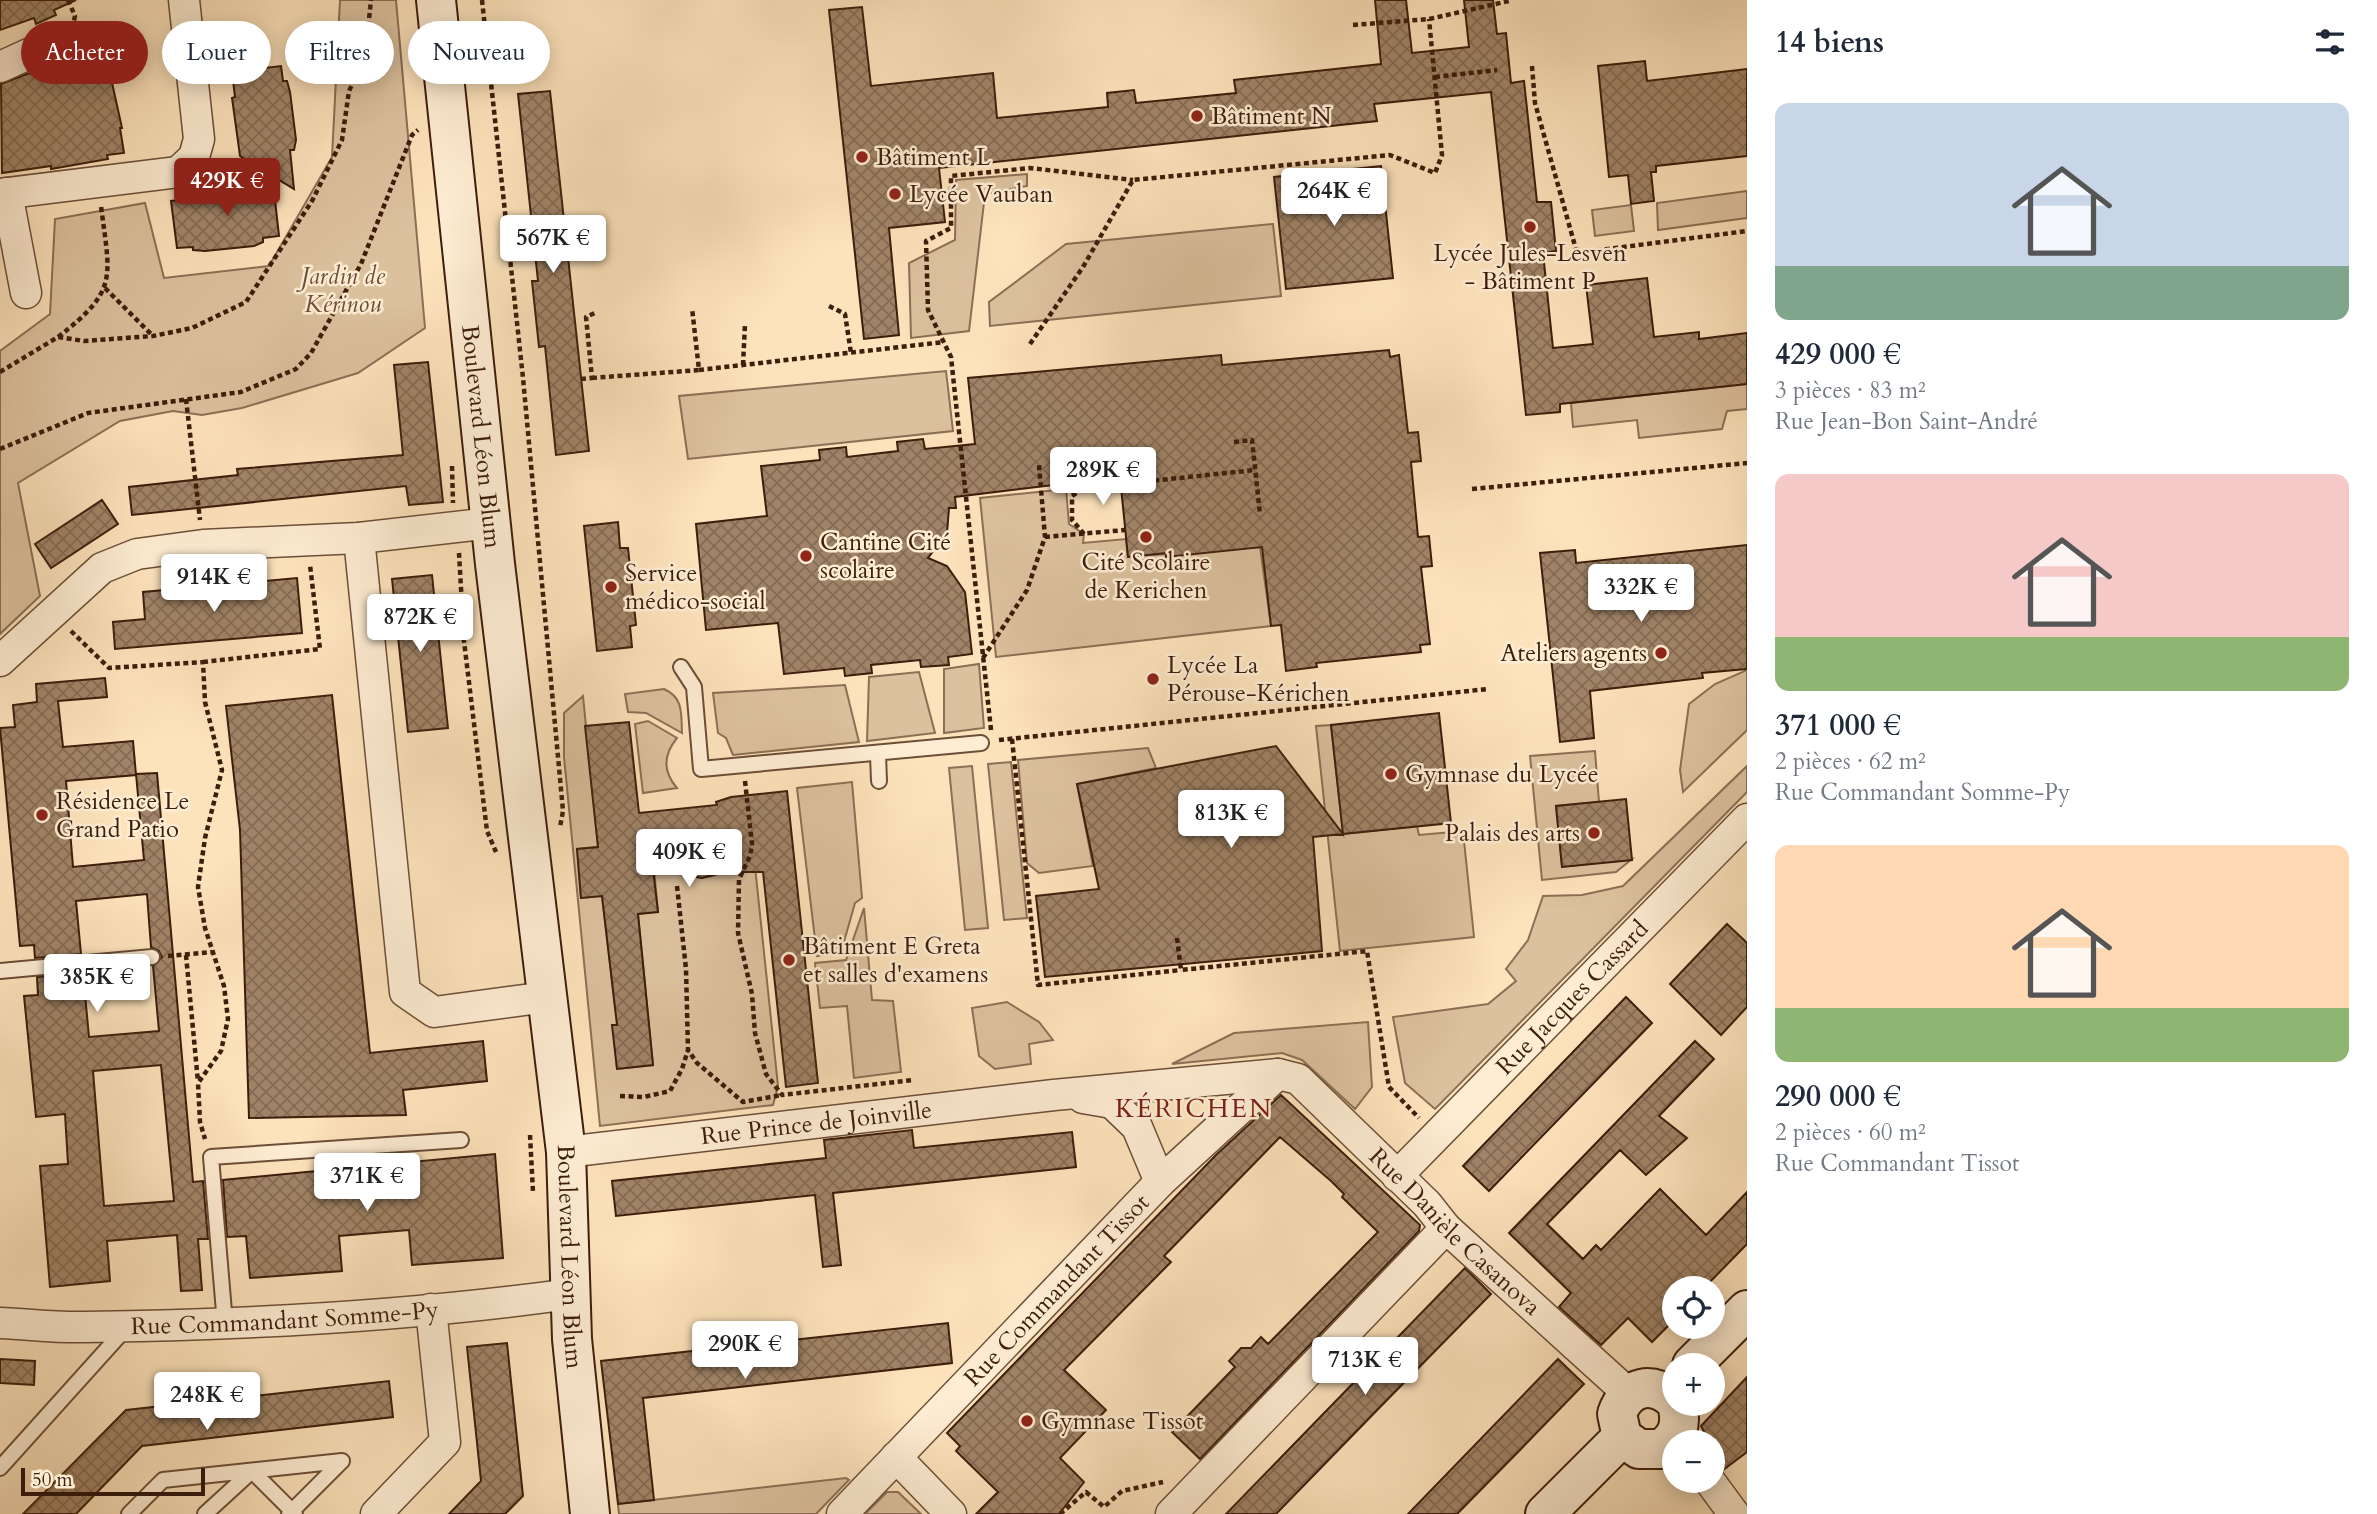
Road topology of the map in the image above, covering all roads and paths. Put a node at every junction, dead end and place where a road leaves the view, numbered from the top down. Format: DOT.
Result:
graph roads {
  1 [pos="184,0"];
  2 [pos="372,0"];
  3 [pos="436,0"];
  4 [pos="482,0"];
  5 [pos="1509,1"];
  6 [pos="1429,19"];
  7 [pos="1353,25"];
  8 [pos="21,57"];
  9 [pos="1532,66"];
  10 [pos="0,67"];
  11 [pos="1497,70"];
  12 [pos="1435,77"];
  13 [pos="446,114"];
  14 [pos="97,180"];
  15 [pos="1133,180"];
  16 [pos="3,193"];
  17 [pos="1747,231"];
  18 [pos="105,288"];
  19 [pos="26,293"];
  20 [pos="829,306"];
  21 [pos="692,308"];
  22 [pos="597,312"];
  23 [pos="745,324"];
  24 [pos="153,336"];
  25 [pos="58,337"];
  26 [pos="944,342"];
  27 [pos="1030,344"];
  28 [pos="851,352"];
  29 [pos="743,365"];
  30 [pos="699,370"];
  31 [pos="0,372"];
  32 [pos="592,378"];
  33 [pos="581,379"];
  34 [pos="186,399"];
  35 [pos="1234,442"];
  36 [pos="0,449"];
  37 [pos="1747,463"];
  38 [pos="1039,465"];
  39 [pos="1255,470"];
  40 [pos="1472,489"];
  41 [pos="1260,514"];
  42 [pos="491,523"];
  43 [pos="1125,530"];
  44 [pos="1084,534"];
  45 [pos="1045,537"];
  46 [pos="359,538"];
  47 [pos="307,541"];
  48 [pos="203,545"];
  49 [pos="458,546"];
  50 [pos="53,613"];
  51 [pos="983,658"];
  52 [pos="0,661"];
  53 [pos="203,662"];
  54 [pos="681,667"];
  55 [pos="1488,689"];
  56 [pos="1013,739"];
  57 [pos="987,742"];
  58 [pos="878,755"];
  59 [pos="879,781"];
  60 [pos="746,786"];
  61 [pos="558,837"];
  62 [pos="1741,837"];
  63 [pos="500,861"];
  64 [pos="677,886"];
  65 [pos="1177,938"];
  66 [pos="212,952"];
  67 [pos="186,955"];
  68 [pos="152,957"];
  69 [pos="1181,970"];
  70 [pos="0,971"];
  71 [pos="547,997"];
  72 [pos="688,1050"];
  73 [pos="1278,1074"];
  74 [pos="913,1080"];
  75 [pos="198,1083"];
  76 [pos="1066,1094"];
  77 [pos="782,1095"];
  78 [pos="620,1096"];
  79 [pos="529,1124"];
  80 [pos="1437,1136"];
  81 [pos="461,1140"];
  82 [pos="566,1152"];
  83 [pos="211,1157"];
  84 [pos="1397,1176"];
  85 [pos="1160,1182"];
  86 [pos="534,1194"];
  87 [pos="1446,1228"];
  88 [pos="570,1294"];
  89 [pos="431,1309"];
  90 [pos="1747,1310"];
  91 [pos="0,1323"];
  92 [pos="225,1324"];
  93 [pos="128,1326"];
  94 [pos="1704,1353"];
  95 [pos="1662,1404"];
  96 [pos="1662,1408"];
  97 [pos="1668,1416"];
  98 [pos="1622,1437"];
  99 [pos="896,1457"];
  100 [pos="0,1468"];
  101 [pos="252,1471"];
  102 [pos="1203,1481"];
  103 [pos="1719,1493"];
  104 [pos="292,1513"];
  105 [pos="129,1514"];
  106 [pos="205,1514"];
  107 [pos="376,1514"];
  108 [pos="590,1514"];
  109 [pos="842,1514"];
  110 [pos="951,1514"];
  111 [pos="1060,1514"];
  112 [pos="1171,1514"];
  113 [pos="1545,1514"];
  114 [pos="1734,1514"];
  1 -- 14 [label="street"];
  2 -- 24 [label="path"];
  3 -- 13 [label="main road, Boulevard Léon Blum"];
  4 -- 61 [label="path"];
  5 -- 6 [label="path"];
  6 -- 7 [label="path"];
  6 -- 12 [label="path"];
  8 -- 10 [label="street"];
  9 -- 17 [label="path"];
  11 -- 12 [label="path"];
  12 -- 15 [label="path"];
  13 -- 34 [label="path"];
  13 -- 42 [label="main road, Boulevard Léon Blum"];
  14 -- 16 [label="street"];
  14 -- 18 [label="path"];
  15 -- 26 [label="path"];
  15 -- 27 [label="path"];
  16 -- 19 [label="street"];
  18 -- 24 [label="path"];
  18 -- 25 [label="path"];
  20 -- 28 [label="path"];
  21 -- 30 [label="path"];
  22 -- 32 [label="path"];
  23 -- 29 [label="path"];
  24 -- 25 [label="path"];
  25 -- 31 [label="path"];
  26 -- 28 [label="path"];
  26 -- 51 [label="path"];
  28 -- 29 [label="path"];
  29 -- 30 [label="path"];
  30 -- 32 [label="path"];
  32 -- 33 [label="path"];
  34 -- 36 [label="path"];
  34 -- 48 [label="path"];
  35 -- 39 [label="path"];
  37 -- 40 [label="path"];
  38 -- 45 [label="path"];
  39 -- 41 [label="path"];
  39 -- 44 [label="path"];
  42 -- 46 [label="street"];
  42 -- 71 [label="main road, Boulevard Léon Blum"];
  43 -- 44 [label="path"];
  44 -- 45 [label="path"];
  45 -- 51 [label="path"];
  46 -- 47 [label="street"];
  46 -- 71 [label="street"];
  47 -- 48 [label="street"];
  47 -- 53 [label="path"];
  48 -- 50 [label="street"];
  49 -- 63 [label="path"];
  50 -- 52 [label="street"];
  50 -- 53 [label="path"];
  51 -- 57 [label="path"];
  53 -- 66 [label="path"];
  54 -- 58 [label="lane"];
  55 -- 56 [label="path"];
  56 -- 57 [label="path"];
  56 -- 69 [label="path"];
  57 -- 58 [label="lane"];
  58 -- 59 [label="lane"];
  60 -- 77 [label="path"];
  62 -- 80 [label="street, Rue Jacques Cassard"];
  64 -- 72 [label="path"];
  65 -- 69 [label="path"];
  66 -- 67 [label="path"];
  66 -- 75 [label="path"];
  67 -- 68 [label="path"];
  67 -- 75 [label="path"];
  68 -- 70 [label="lane"];
  69 -- 80 [label="path"];
  71 -- 82 [label="main road, Boulevard Léon Blum"];
  72 -- 77 [label="path"];
  72 -- 78 [label="path"];
  73 -- 76 [label="street, Rue Prince de Joinville"];
  73 -- 84 [label="street, Rue Danièle Casanova"];
  73 -- 85 [label="street, Rue Commandant Tissot"];
  74 -- 77 [label="path"];
  75 -- 83 [label="path"];
  76 -- 82 [label="street, Rue Prince de Joinville"];
  76 -- 85 [label="street, Rue Prince de Joinville"];
  79 -- 86 [label="path"];
  80 -- 84 [label="street, Rue Jacques Cassard"];
  81 -- 83 [label="lane"];
  82 -- 88 [label="main road, Boulevard Léon Blum"];
  83 -- 92 [label="lane"];
  84 -- 87 [label="street, Rue Danièle Casanova"];
  85 -- 99 [label="street, Rue Commandant Tissot"];
  87 -- 95 [label="street, Rue Danièle Casanova"];
  87 -- 102 [label="street"];
  88 -- 89 [label="street, Rue Commandant Somme-Py"];
  88 -- 108 [label="main road, Boulevard Léon Blum"];
  89 -- 92 [label="street, Rue Commandant Somme-Py"];
  89 -- 107 [label="street"];
  90 -- 94 [label="main road"];
  91 -- 93 [label="street, Rue Commandant Somme-Py"];
  92 -- 93 [label="street, Rue Commandant Somme-Py"];
  93 -- 100 [label="lane"];
  96 -- 98 [label="main road"];
  97 -- 98 [label="main road"];
  98 -- 113 [label="main road"];
  99 -- 109 [label="street, Rue Commandant Tissot"];
  99 -- 110 [label="street"];
  101 -- 104 [label="lane"];
  101 -- 104 [label="lane"];
  101 -- 105 [label="lane"];
  101 -- 106 [label="lane"];
  102 -- 111 [label="path"];
  102 -- 112 [label="street"];
  103 -- 114 [label="street"];
}
